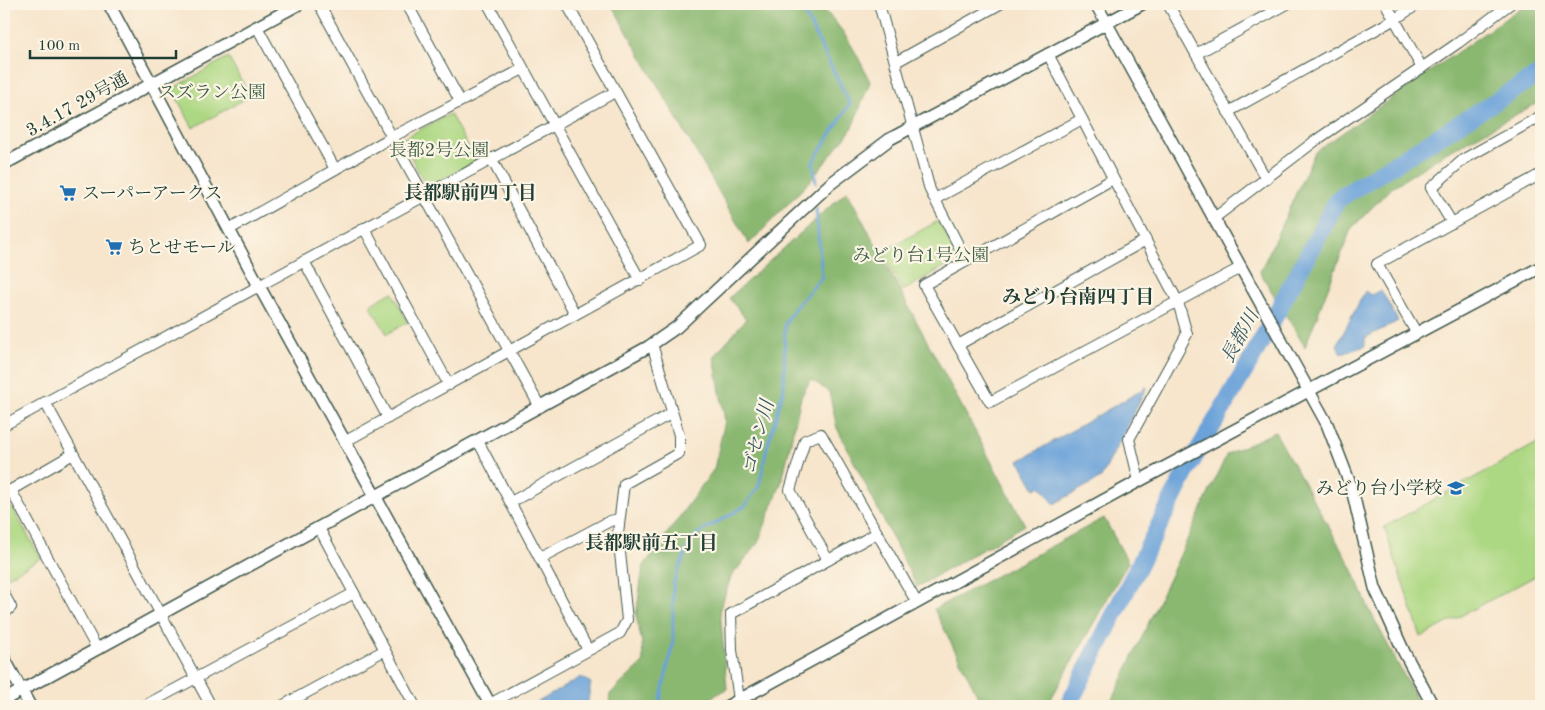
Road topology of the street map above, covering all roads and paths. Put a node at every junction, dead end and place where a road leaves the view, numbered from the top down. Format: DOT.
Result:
graph roads {
  1 [pos="109,4"];
  2 [pos="299,4"];
  3 [pos="319,4"];
  4 [pos="407,4"];
  5 [pos="488,4"];
  6 [pos="568,4"];
  7 [pos="879,4"];
  8 [pos="1000,4"];
  9 [pos="1096,4"];
  10 [pos="1142,4"];
  11 [pos="1168,4"];
  12 [pos="1288,4"];
  13 [pos="1386,4"];
  14 [pos="1418,4"];
  15 [pos="1510,4"];
  16 [pos="1394,19"];
  17 [pos="1107,23"];
  18 [pos="257,27"];
  19 [pos="1048,54"];
  20 [pos="1196,54"];
  21 [pos="896,62"];
  22 [pos="1422,68"];
  23 [pos="523,69"];
  24 [pos="152,83"];
  25 [pos="614,92"];
  26 [pos="460,101"];
  27 [pos="1228,112"];
  28 [pos="1541,116"];
  29 [pos="1082,119"];
  30 [pos="553,125"];
  31 [pos="914,126"];
  32 [pos="392,137"];
  33 [pos="492,158"];
  34 [pos="4,164"];
  35 [pos="335,170"];
  36 [pos="1541,174"];
  37 [pos="1113,179"];
  38 [pos="1266,179"];
  39 [pos="424,195"];
  40 [pos="935,199"];
  41 [pos="1213,219"];
  42 [pos="1452,223"];
  43 [pos="364,228"];
  44 [pos="230,229"];
  45 [pos="1146,240"];
  46 [pos="966,260"];
  47 [pos="304,261"];
  48 [pos="1541,267"];
  49 [pos="1240,268"];
  50 [pos="640,280"];
  51 [pos="260,286"];
  52 [pos="1178,302"];
  53 [pos="575,314"];
  54 [pos="1417,334"];
  55 [pos="652,344"];
  56 [pos="958,345"];
  57 [pos="510,351"];
  58 [pos="449,385"];
  59 [pos="1310,390"];
  60 [pos="45,402"];
  61 [pos="540,407"];
  62 [pos="672,414"];
  63 [pos="388,418"];
  64 [pos="4,425"];
  65 [pos="346,441"];
  66 [pos="478,441"];
  67 [pos="73,454"];
  68 [pos="1139,481"];
  69 [pos="7,492"];
  70 [pos="376,496"];
  71 [pos="511,502"];
  72 [pos="620,519"];
  73 [pos="319,528"];
  74 [pos="877,533"];
  75 [pos="540,558"];
  76 [pos="828,560"];
  77 [pos="354,593"];
  78 [pos="4,594"];
  79 [pos="917,603"];
  80 [pos="4,614"];
  81 [pos="161,614"];
  82 [pos="97,649"];
  83 [pos="385,650"];
  84 [pos="588,650"];
  85 [pos="4,658"];
  86 [pos="196,678"];
  87 [pos="22,691"];
  88 [pos="4,700"];
  89 [pos="739,700"];
  90 [pos="490,705"];
  91 [pos="30,706"];
  92 [pos="144,706"];
  93 [pos="211,706"];
  94 [pos="282,706"];
  95 [pos="415,706"];
  96 [pos="728,706"];
  97 [pos="1433,706"];
  1 -- 24 [label="street"];
  2 -- 18 [label="street, 3.4.17 29号通"];
  3 -- 32 [label="street"];
  4 -- 26 [label="street"];
  5 -- 23 [label="street"];
  6 -- 25 [label="street"];
  7 -- 21 [label="street"];
  8 -- 21 [label="street"];
  9 -- 17 [label="street"];
  10 -- 17 [label="street"];
  11 -- 20 [label="street"];
  12 -- 20 [label="street"];
  13 -- 16 [label="street"];
  14 -- 16 [label="street"];
  15 -- 22 [label="street"];
  16 -- 22 [label="street"];
  16 -- 27 [label="street"];
  17 -- 19 [label="street"];
  17 -- 41 [label="street"];
  18 -- 24 [label="street, 3.4.17 29号通"];
  18 -- 35 [label="street"];
  19 -- 29 [label="street"];
  19 -- 31 [label="street"];
  20 -- 27 [label="street"];
  21 -- 31 [label="street"];
  22 -- 38 [label="street"];
  23 -- 26 [label="street"];
  23 -- 30 [label="street"];
  24 -- 34 [label="street, 3.4.17 29号通"];
  24 -- 44 [label="street"];
  25 -- 30 [label="street"];
  25 -- 50 [label="street"];
  26 -- 32 [label="street"];
  27 -- 38 [label="street"];
  28 -- 42 [label="street"];
  29 -- 37 [label="street"];
  29 -- 40 [label="street"];
  30 -- 33 [label="street"];
  30 -- 50 [label="street"];
  31 -- 40 [label="street"];
  31 -- 55 [label="street"];
  32 -- 35 [label="street"];
  32 -- 39 [label="street"];
  33 -- 39 [label="street"];
  33 -- 53 [label="street"];
  35 -- 44 [label="street"];
  36 -- 42 [label="street"];
  37 -- 45 [label="street"];
  37 -- 46 [label="street"];
  38 -- 41 [label="street"];
  39 -- 43 [label="street"];
  39 -- 57 [label="street"];
  40 -- 46 [label="street"];
  41 -- 49 [label="street"];
  42 -- 54 [label="street"];
  43 -- 47 [label="street"];
  43 -- 58 [label="street"];
  44 -- 51 [label="street"];
  45 -- 52 [label="street"];
  45 -- 56 [label="street"];
  46 -- 56 [label="street"];
  47 -- 51 [label="street"];
  47 -- 63 [label="street"];
  48 -- 54 [label="street"];
  49 -- 52 [label="street"];
  49 -- 59 [label="street"];
  50 -- 53 [label="street"];
  51 -- 60 [label="street"];
  51 -- 65 [label="street"];
  52 -- 56 [label="street"];
  52 -- 68 [label="street"];
  53 -- 57 [label="street"];
  54 -- 59 [label="street"];
  55 -- 61 [label="street"];
  55 -- 62 [label="street"];
  57 -- 58 [label="street"];
  57 -- 61 [label="street"];
  58 -- 63 [label="street"];
  59 -- 68 [label="street"];
  59 -- 97 [label="street"];
  60 -- 64 [label="street"];
  60 -- 67 [label="street"];
  61 -- 66 [label="street"];
  62 -- 71 [label="street"];
  62 -- 72 [label="street"];
  63 -- 65 [label="street"];
  65 -- 70 [label="street"];
  66 -- 70 [label="street"];
  66 -- 71 [label="street"];
  67 -- 69 [label="street"];
  67 -- 81 [label="street"];
  68 -- 79 [label="street"];
  69 -- 82 [label="street"];
  70 -- 73 [label="street"];
  70 -- 90 [label="street"];
  71 -- 75 [label="street"];
  72 -- 75 [label="street"];
  72 -- 84 [label="street"];
  73 -- 77 [label="street"];
  73 -- 81 [label="street"];
  74 -- 76 [label="street"];
  74 -- 76 [label="street"];
  74 -- 79 [label="street"];
  75 -- 84 [label="street"];
  76 -- 89 [label="street"];
  77 -- 83 [label="street"];
  77 -- 86 [label="street"];
  78 -- 80 [label="street"];
  79 -- 89 [label="street"];
  81 -- 82 [label="street"];
  81 -- 86 [label="street"];
  82 -- 87 [label="street"];
  83 -- 94 [label="street"];
  83 -- 95 [label="street"];
  84 -- 90 [label="street"];
  85 -- 87 [label="street"];
  86 -- 92 [label="street"];
  86 -- 93 [label="street"];
  87 -- 88 [label="street"];
  87 -- 91 [label="street"];
  89 -- 96 [label="street"];
}
